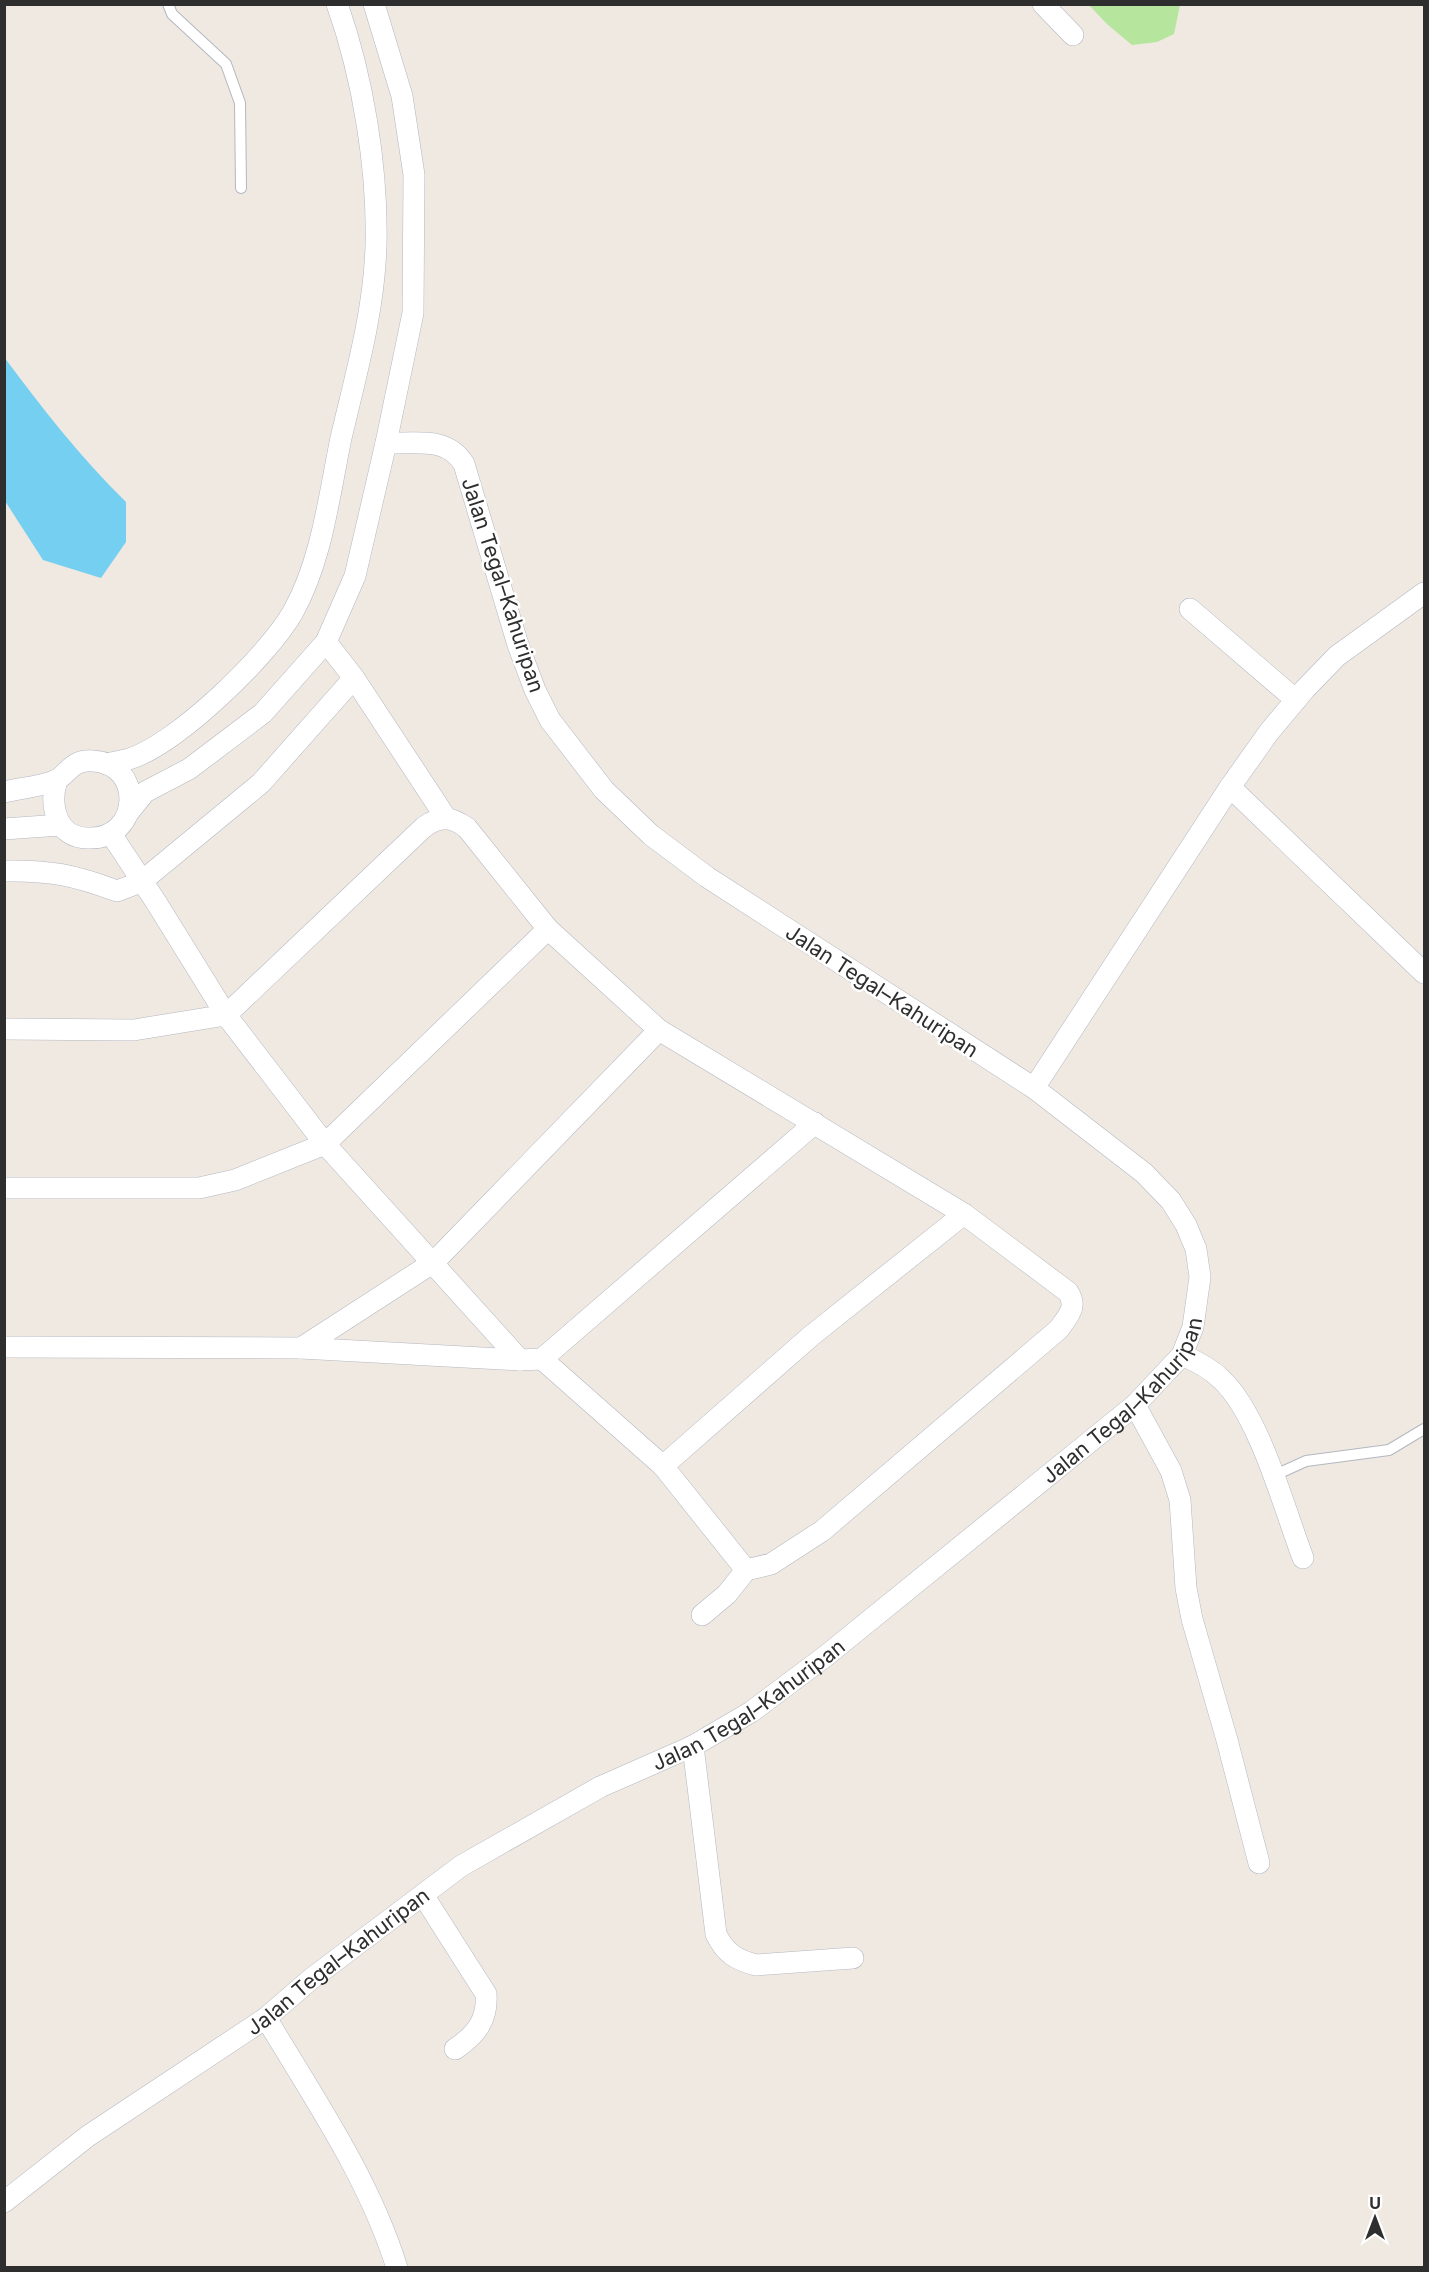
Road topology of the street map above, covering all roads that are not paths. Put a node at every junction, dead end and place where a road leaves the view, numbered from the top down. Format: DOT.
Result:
graph roads {
  1 [pos="168,4"];
  2 [pos="337,4"];
  3 [pos="374,4"];
  4 [pos="1042,4"];
  5 [pos="1073,34"];
  6 [pos="241,188"];
  7 [pos="386,443"];
  8 [pos="1425,593"];
  9 [pos="1190,609"];
  10 [pos="326,642"];
  11 [pos="354,678"];
  12 [pos="1296,700"];
  13 [pos="106,764"];
  14 [pos="57,780"];
  15 [pos="1230,786"];
  16 [pos="4,792"];
  17 [pos="128,813"];
  18 [pos="446,818"];
  19 [pos="60,825"];
  20 [pos="4,830"];
  21 [pos="111,834"];
  22 [pos="4,871"];
  23 [pos="141,882"];
  24 [pos="548,929"];
  25 [pos="1425,973"];
  26 [pos="226,1016"];
  27 [pos="4,1029"];
  28 [pos="659,1030"];
  29 [pos="1034,1088"];
  30 [pos="815,1123"];
  31 [pos="325,1144"];
  32 [pos="4,1188"];
  33 [pos="964,1214"];
  34 [pos="434,1262"];
  35 [pos="4,1347"];
  36 [pos="301,1348"];
  37 [pos="1182,1355"];
  38 [pos="542,1359"];
  39 [pos="520,1360"];
  40 [pos="1135,1405"];
  41 [pos="1425,1429"];
  42 [pos="663,1466"];
  43 [pos="1273,1476"];
  44 [pos="1303,1558"];
  45 [pos="746,1570"];
  46 [pos="702,1615"];
  47 [pos="693,1746"];
  48 [pos="1259,1863"];
  49 [pos="423,1895"];
  50 [pos="853,1958"];
  51 [pos="266,2018"];
  52 [pos="455,2049"];
  53 [pos="4,2202"];
  54 [pos="397,2268"];
  1 -- 6 [label="lane"];
  2 -- 13 [label="street"];
  3 -- 7 [label="street"];
  4 -- 5 [label="street"];
  7 -- 10 [label="street"];
  7 -- 29 [label="street, Jalan Tegal–Kahuripan"];
  8 -- 12 [label="street"];
  9 -- 12 [label="street"];
  10 -- 11 [label="street"];
  10 -- 17 [label="street"];
  11 -- 18 [label="street"];
  11 -- 23 [label="street"];
  12 -- 15 [label="street"];
  13 -- 14 [label="street"];
  13 -- 17 [label="street"];
  14 -- 16 [label="street"];
  14 -- 19 [label="street"];
  15 -- 25 [label="street"];
  15 -- 29 [label="street"];
  17 -- 21 [label="street"];
  18 -- 24 [label="street"];
  18 -- 26 [label="street"];
  19 -- 20 [label="street"];
  19 -- 21 [label="street"];
  21 -- 23 [label="street"];
  22 -- 23 [label="street"];
  23 -- 26 [label="street"];
  24 -- 28 [label="street"];
  24 -- 31 [label="street"];
  26 -- 27 [label="street"];
  26 -- 31 [label="street"];
  28 -- 30 [label="street"];
  28 -- 34 [label="street"];
  29 -- 37 [label="street, Jalan Tegal–Kahuripan"];
  30 -- 33 [label="street"];
  30 -- 38 [label="street"];
  31 -- 32 [label="street"];
  31 -- 34 [label="street"];
  33 -- 42 [label="street"];
  33 -- 45 [label="street"];
  34 -- 36 [label="street"];
  34 -- 39 [label="street"];
  35 -- 36 [label="street"];
  36 -- 39 [label="street"];
  37 -- 40 [label="street, Jalan Tegal–Kahuripan"];
  37 -- 43 [label="street"];
  38 -- 39 [label="street"];
  38 -- 42 [label="street"];
  40 -- 47 [label="street, Jalan Tegal–Kahuripan"];
  40 -- 48 [label="street"];
  41 -- 43 [label="lane"];
  42 -- 45 [label="street"];
  43 -- 44 [label="street"];
  45 -- 46 [label="street"];
  47 -- 49 [label="street, Jalan Tegal–Kahuripan"];
  47 -- 50 [label="street"];
  49 -- 51 [label="street, Jalan Tegal–Kahuripan"];
  49 -- 52 [label="street"];
  51 -- 53 [label="street, Jalan Tegal–Kahuripan"];
  51 -- 54 [label="street"];
}
